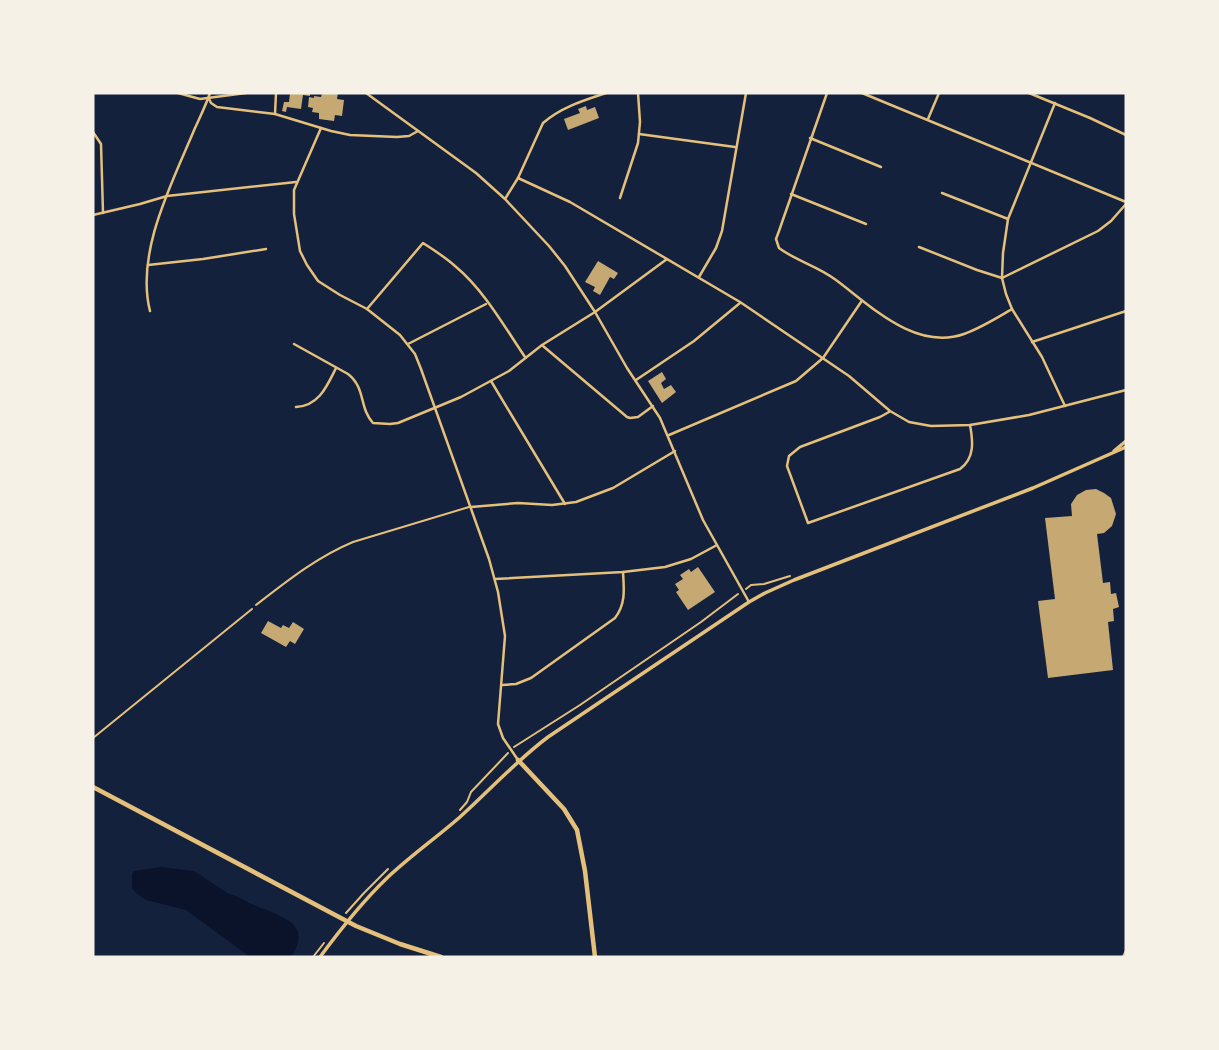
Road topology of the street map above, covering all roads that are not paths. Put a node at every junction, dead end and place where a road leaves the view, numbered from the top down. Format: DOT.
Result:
graph roads {
  1 [pos="177,93"];
  2 [pos="210,93"];
  3 [pos="246,93"];
  4 [pos="276,93"];
  5 [pos="366,93"];
  6 [pos="607,93"];
  7 [pos="638,93"];
  8 [pos="746,93"];
  9 [pos="827,93"];
  10 [pos="862,93"];
  11 [pos="939,93"];
  12 [pos="1029,93"];
  13 [pos="208,98"];
  14 [pos="1055,103"];
  15 [pos="275,114"];
  16 [pos="928,120"];
  17 [pos="321,128"];
  18 [pos="418,131"];
  19 [pos="93,132"];
  20 [pos="639,134"];
  21 [pos="1126,135"];
  22 [pos="810,138"];
  23 [pos="735,147"];
  24 [pos="1031,162"];
  25 [pos="881,167"];
  26 [pos="518,178"];
  27 [pos="296,182"];
  28 [pos="942,193"];
  29 [pos="792,194"];
  30 [pos="167,195"];
  31 [pos="505,198"];
  32 [pos="620,198"];
  33 [pos="1126,203"];
  34 [pos="103,213"];
  35 [pos="93,215"];
  36 [pos="1008,219"];
  37 [pos="866,225"];
  38 [pos="919,247"];
  39 [pos="266,249"];
  40 [pos="667,259"];
  41 [pos="148,265"];
  42 [pos="699,278"];
  43 [pos="1002,278"];
  44 [pos="861,301"];
  45 [pos="740,302"];
  46 [pos="488,303"];
  47 [pos="367,309"];
  48 [pos="1012,309"];
  49 [pos="150,311"];
  50 [pos="1126,311"];
  51 [pos="595,312"];
  52 [pos="1032,342"];
  53 [pos="294,344"];
  54 [pos="408,344"];
  55 [pos="542,345"];
  56 [pos="526,357"];
  57 [pos="823,358"];
  58 [pos="336,368"];
  59 [pos="636,380"];
  60 [pos="491,381"];
  61 [pos="1126,390"];
  62 [pos="653,406"];
  63 [pos="1065,406"];
  64 [pos="296,407"];
  65 [pos="436,407"];
  66 [pos="890,411"];
  67 [pos="970,425"];
  68 [pos="669,435"];
  69 [pos="1126,441"];
  70 [pos="1126,447"];
  71 [pos="675,451"];
  72 [pos="1112,453"];
  73 [pos="565,504"];
  74 [pos="470,507"];
  75 [pos="717,545"];
  76 [pos="623,572"];
  77 [pos="495,579"];
  78 [pos="749,602"];
  79 [pos="256,605"];
  80 [pos="502,685"];
  81 [pos="518,760"];
  82 [pos="93,787"];
  83 [pos="1126,951"];
  84 [pos="320,957"];
  85 [pos="440,957"];
  86 [pos="594,957"];
  87 [pos="1123,957"];
  1 -- 13 [label="street"];
  2 -- 13 [label="street"];
  3 -- 13 [label="street"];
  4 -- 15 [label="street"];
  5 -- 18 [label="street"];
  6 -- 26 [label="street"];
  7 -- 20 [label="street"];
  8 -- 23 [label="street"];
  9 -- 22 [label="street"];
  10 -- 16 [label="street"];
  11 -- 16 [label="street"];
  12 -- 14 [label="street"];
  13 -- 15 [label="street"];
  13 -- 30 [label="street"];
  14 -- 21 [label="street"];
  14 -- 24 [label="street"];
  15 -- 17 [label="street"];
  16 -- 24 [label="street"];
  17 -- 18 [label="street"];
  17 -- 27 [label="street"];
  18 -- 31 [label="street"];
  19 -- 34 [label="street"];
  20 -- 23 [label="street"];
  20 -- 32 [label="street"];
  22 -- 25 [label="street"];
  22 -- 29 [label="street"];
  23 -- 42 [label="street"];
  24 -- 33 [label="street"];
  24 -- 36 [label="street"];
  26 -- 31 [label="street"];
  26 -- 40 [label="street"];
  27 -- 30 [label="street"];
  27 -- 47 [label="street"];
  28 -- 36 [label="street"];
  29 -- 37 [label="street"];
  29 -- 44 [label="street"];
  30 -- 34 [label="street"];
  30 -- 41 [label="street"];
  31 -- 51 [label="street"];
  33 -- 43 [label="street"];
  34 -- 35 [label="street"];
  36 -- 43 [label="street"];
  38 -- 43 [label="street"];
  39 -- 41 [label="street"];
  40 -- 42 [label="street"];
  40 -- 51 [label="street"];
  41 -- 49 [label="street"];
  42 -- 45 [label="street"];
  43 -- 48 [label="street"];
  44 -- 48 [label="street"];
  44 -- 57 [label="street"];
  45 -- 57 [label="street"];
  45 -- 59 [label="street"];
  46 -- 47 [label="street"];
  46 -- 54 [label="street"];
  46 -- 56 [label="street"];
  47 -- 54 [label="street"];
  48 -- 52 [label="street"];
  50 -- 52 [label="street"];
  51 -- 55 [label="street"];
  51 -- 59 [label="street"];
  52 -- 63 [label="street"];
  53 -- 58 [label="street"];
  54 -- 65 [label="street"];
  55 -- 56 [label="street"];
  55 -- 62 [label="street"];
  56 -- 60 [label="street"];
  57 -- 66 [label="street"];
  57 -- 68 [label="street"];
  58 -- 64 [label="street"];
  58 -- 65 [label="street"];
  59 -- 62 [label="street"];
  60 -- 65 [label="street"];
  60 -- 73 [label="street"];
  61 -- 63 [label="street"];
  62 -- 68 [label="street"];
  63 -- 67 [label="street"];
  65 -- 74 [label="street"];
  66 -- 67 [label="street"];
  66 -- 67 [label="street"];
  68 -- 71 [label="street"];
  69 -- 72 [label="street"];
  70 -- 72 [label="street"];
  71 -- 73 [label="street"];
  71 -- 75 [label="street"];
  72 -- 78 [label="street"];
  73 -- 74 [label="street"];
  74 -- 77 [label="street"];
  74 -- 79 [label="lane"];
  75 -- 76 [label="street"];
  75 -- 78 [label="street"];
  76 -- 77 [label="street"];
  76 -- 80 [label="street"];
  77 -- 80 [label="street"];
  78 -- 81 [label="street"];
  80 -- 81 [label="street"];
  81 -- 84 [label="street"];
  81 -- 86 [label="main road"];
  82 -- 85 [label="main road"];
  83 -- 87 [label="street"];
}
